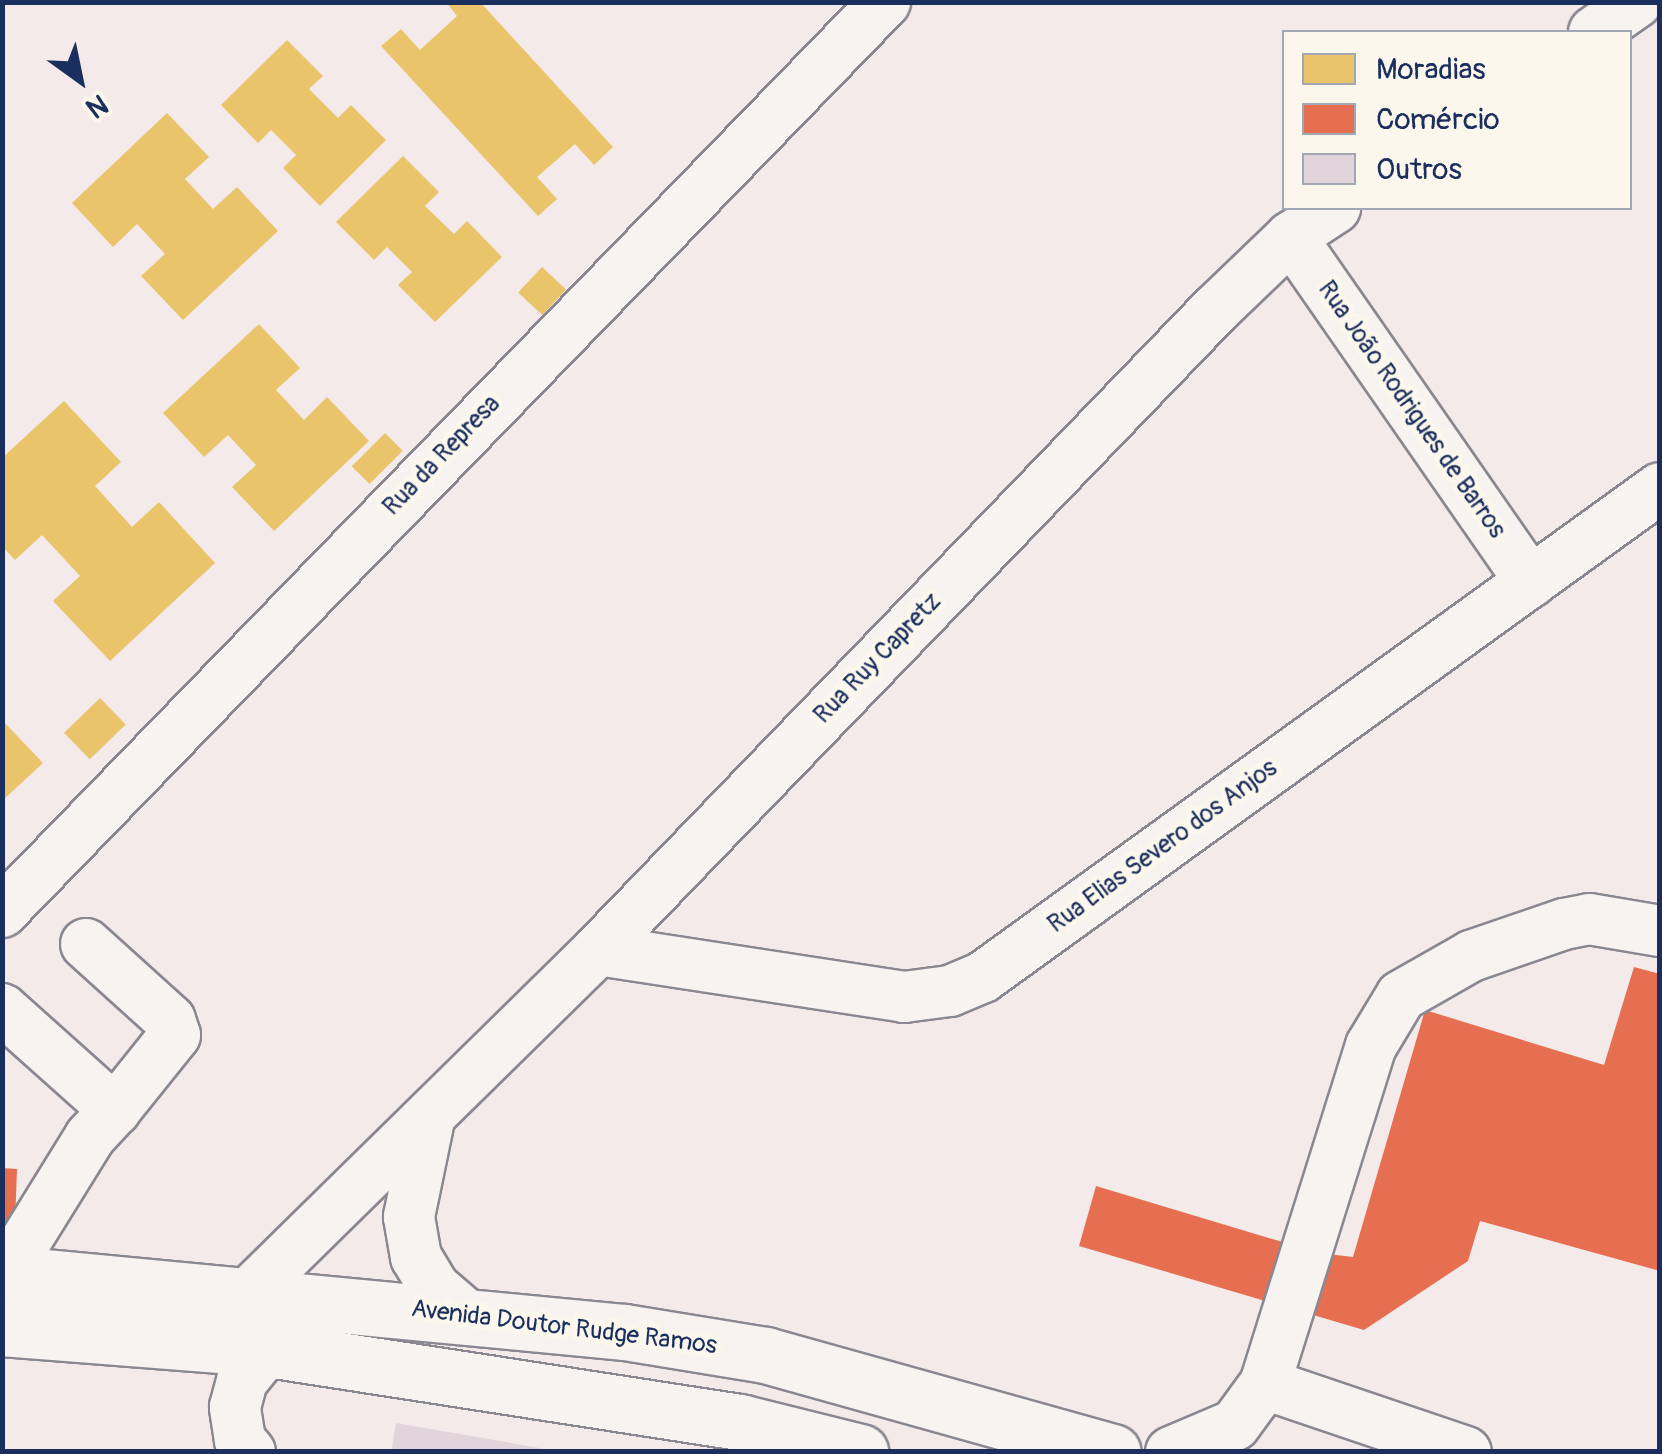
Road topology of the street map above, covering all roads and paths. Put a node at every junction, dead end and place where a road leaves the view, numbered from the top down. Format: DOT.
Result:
graph roads {
  1 [pos="885,2"];
  2 [pos="1637,2"];
  3 [pos="1597,30"];
  4 [pos="1332,210"];
  5 [pos="1290,237"];
  6 [pos="1660,488"];
  7 [pos="1530,582"];
  8 [pos="2,912"];
  9 [pos="1660,931"];
  10 [pos="86,944"];
  11 [pos="598,950"];
  12 [pos="2,1009"];
  13 [pos="116,1110"];
  14 [pos="429,1120"];
  15 [pos="4,1273"];
  16 [pos="250,1292"];
  17 [pos="464,1313"];
  18 [pos="2,1328"];
  19 [pos="268,1349"];
  20 [pos="1265,1384"];
  21 [pos="1238,1438"];
  22 [pos="239,1448"];
  23 [pos="860,1452"];
  24 [pos="1113,1452"];
  25 [pos="1171,1452"];
  26 [pos="1466,1452"];
  1 -- 8 [label="street, Rua da Represa"];
  2 -- 3 [label="street"];
  4 -- 5 [label="street, Rua Ruy Capretz"];
  5 -- 7 [label="street, Rua João Rodrigues de Barros"];
  5 -- 11 [label="street, Rua Ruy Capretz"];
  6 -- 7 [label="street, Rua Elias Severo dos Anjos"];
  7 -- 11 [label="street, Rua Elias Severo dos Anjos"];
  9 -- 20 [label="street"];
  10 -- 13 [label="street"];
  11 -- 14 [label="street, Rua Ruy Capretz"];
  12 -- 13 [label="street"];
  13 -- 15 [label="street"];
  14 -- 16 [label="street, Rua Ruy Capretz"];
  14 -- 17 [label="street"];
  15 -- 16 [label="main road, Avenida Doutor Rudge Ramos"];
  16 -- 17 [label="main road, Avenida Doutor Rudge Ramos"];
  17 -- 24 [label="main road, Avenida Doutor Rudge Ramos"];
  18 -- 19 [label="main road"];
  19 -- 22 [label="street"];
  19 -- 23 [label="main road"];
  20 -- 21 [label="street"];
  20 -- 26 [label="street"];
  21 -- 25 [label="street"];
}
